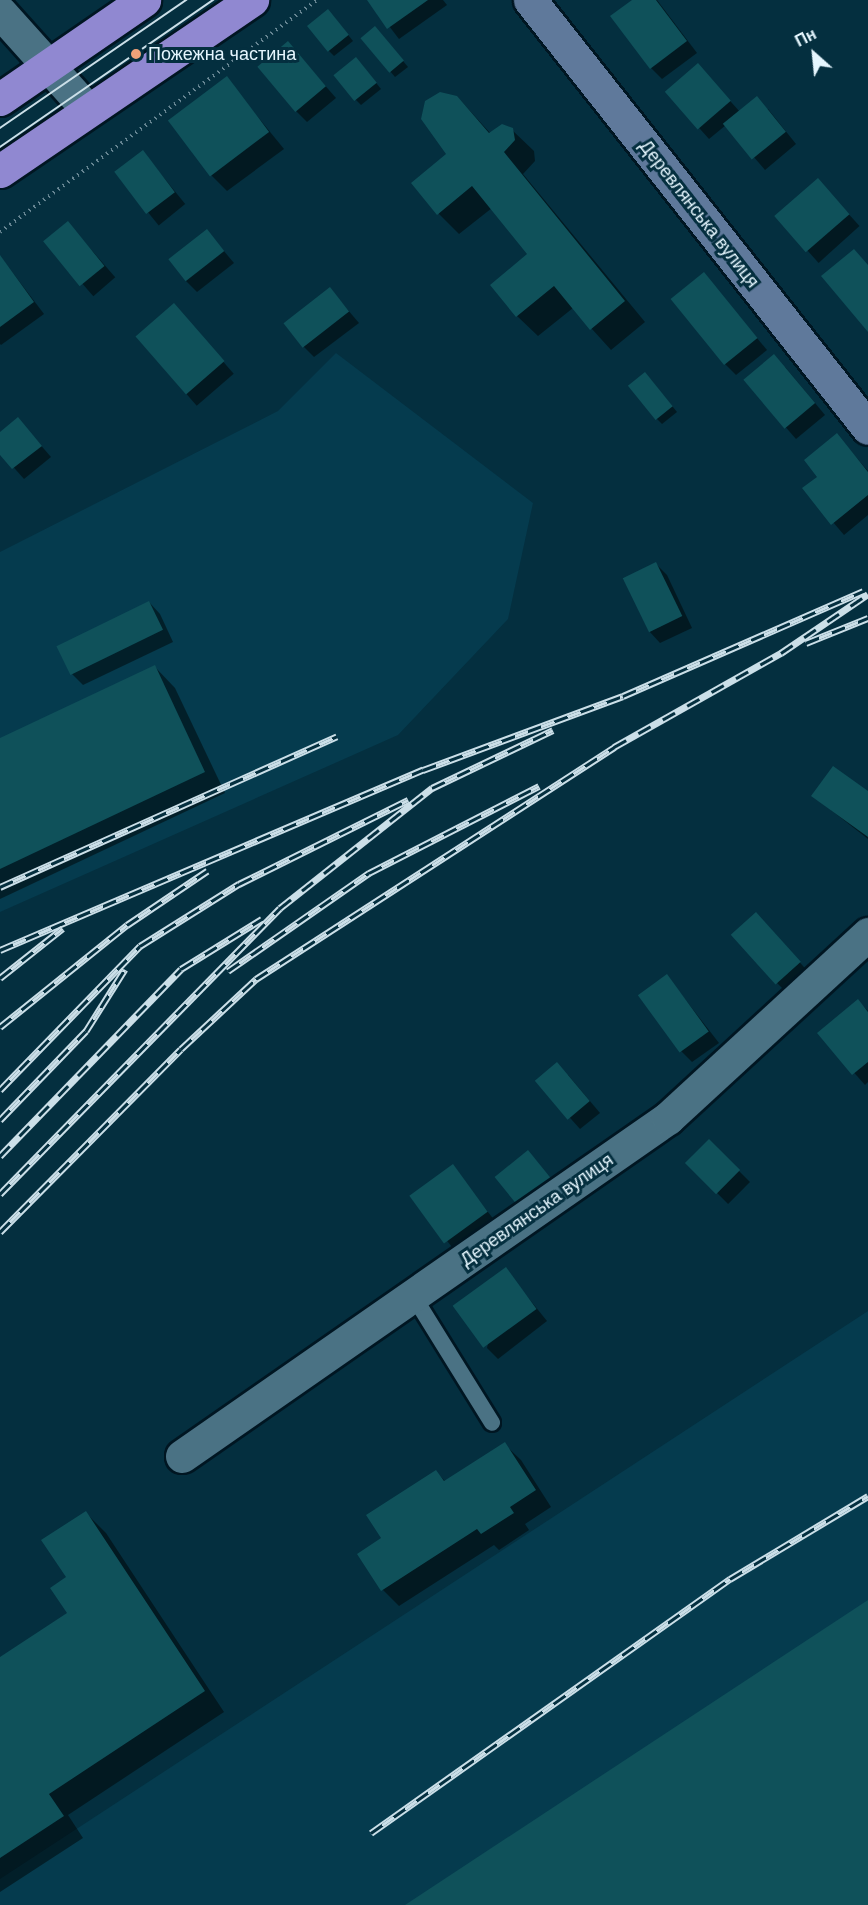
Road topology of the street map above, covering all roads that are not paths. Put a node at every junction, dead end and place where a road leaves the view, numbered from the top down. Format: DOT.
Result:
graph roads {
  1 [pos="144,0"];
  2 [pos="252,0"];
  3 [pos="530,0"];
  4 [pos="0,12"];
  5 [pos="49,64"];
  6 [pos="0,99"];
  7 [pos="88,110"];
  8 [pos="0,171"];
  9 [pos="868,428"];
  10 [pos="868,934"];
  11 [pos="414,1297"];
  12 [pos="492,1424"];
  13 [pos="182,1456"];
  1 -- 5 [label="highway"];
  2 -- 7 [label="highway"];
  3 -- 9 [label="street, Деревлянська вулиця"];
  4 -- 5 [label="street"];
  5 -- 6 [label="highway"];
  5 -- 7 [label="street"];
  7 -- 8 [label="highway"];
  10 -- 11 [label="street, Деревлянська вулиця"];
  11 -- 12 [label="lane"];
  11 -- 13 [label="street, Деревлянська вулиця"];
}
